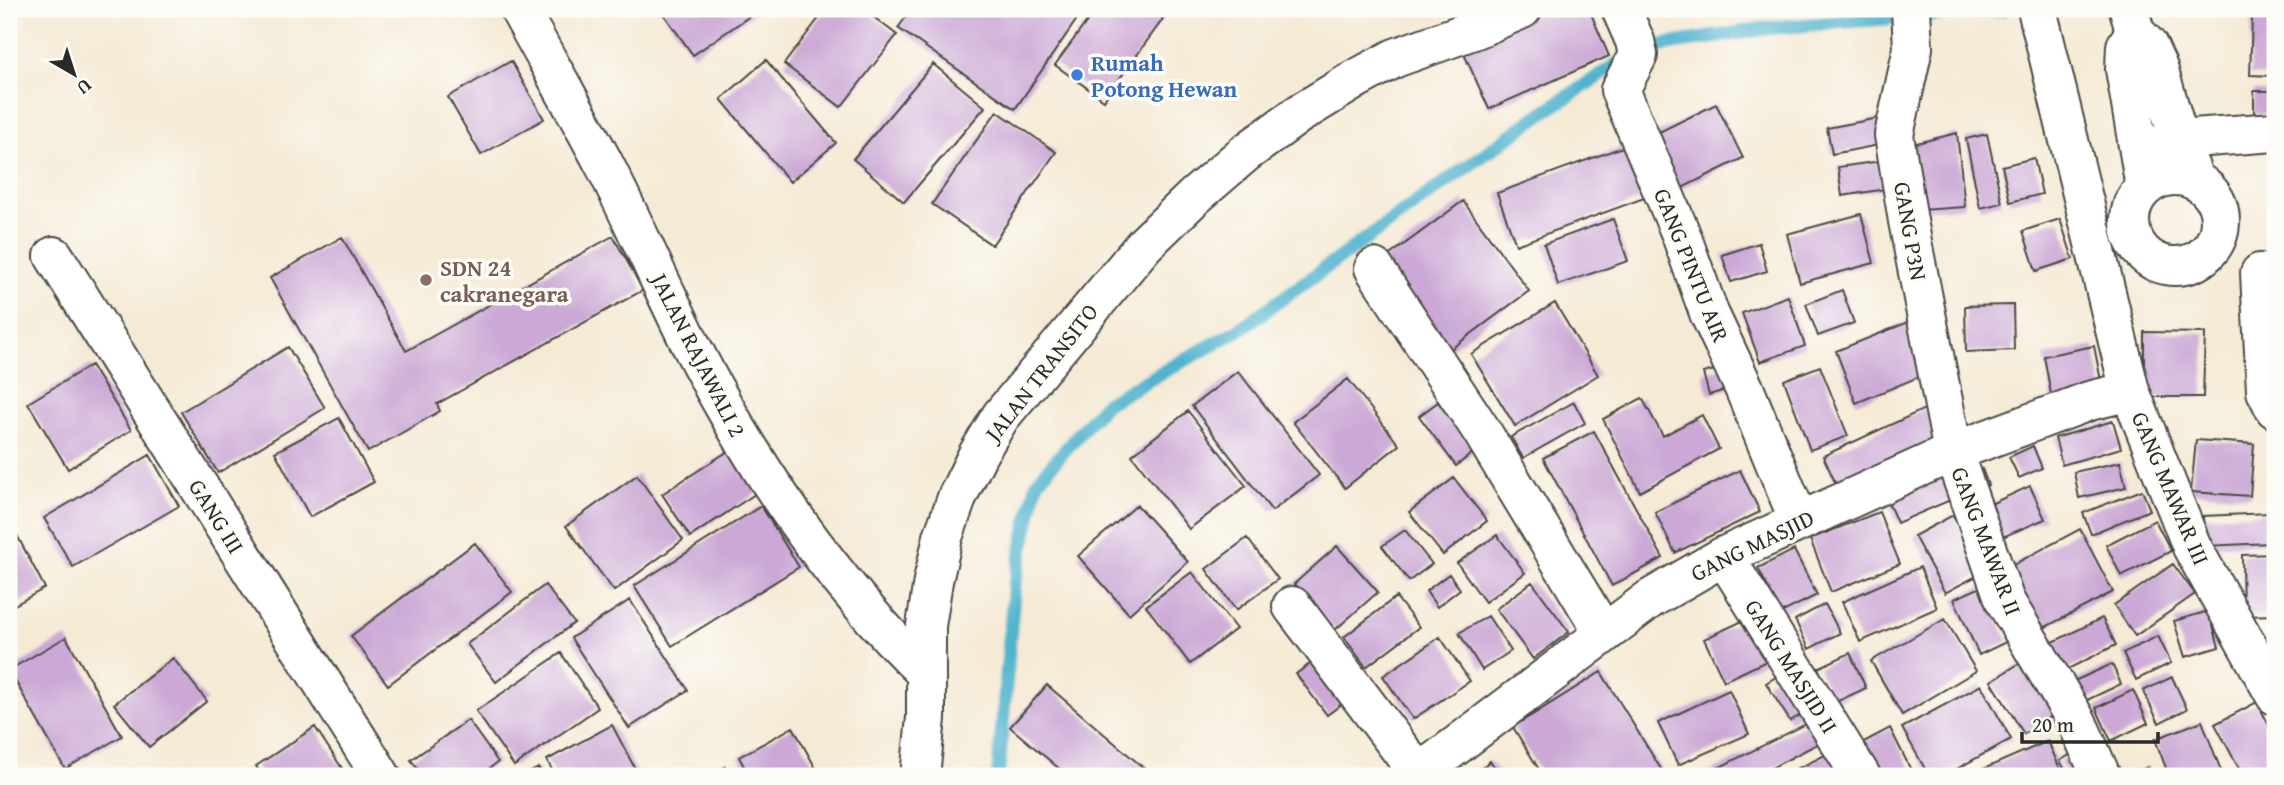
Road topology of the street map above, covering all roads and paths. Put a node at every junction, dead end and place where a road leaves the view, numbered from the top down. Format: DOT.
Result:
graph roads {
  1 [pos="519,9"];
  2 [pos="1522,9"];
  3 [pos="1911,9"];
  4 [pos="2132,22"];
  5 [pos="2040,25"];
  6 [pos="1631,35"];
  7 [pos="2275,132"];
  8 [pos="2179,139"];
  9 [pos="2142,169"];
  10 [pos="2194,181"];
  11 [pos="2206,254"];
  12 [pos="54,256"];
  13 [pos="1374,268"];
  14 [pos="2268,272"];
  15 [pos="2130,391"];
  16 [pos="2275,408"];
  17 [pos="1953,452"];
  18 [pos="1799,521"];
  19 [pos="1724,556"];
  20 [pos="1292,606"];
  21 [pos="1603,632"];
  22 [pos="925,671"];
  23 [pos="2275,695"];
  24 [pos="1418,775"];
  25 [pos="381,776"];
  26 [pos="920,776"];
  27 [pos="1861,776"];
  28 [pos="2101,776"];
  1 -- 22 [label="street, JALAN RAJAWALI 2"];
  2 -- 22 [label="street, JALAN TRANSITO"];
  3 -- 17 [label="street, GANG P3N"];
  4 -- 8 [label="street"];
  4 -- 9 [label="street"];
  5 -- 15 [label="street, GANG MAWAR III"];
  6 -- 18 [label="street, GANG PINTU AIR"];
  7 -- 8 [label="street"];
  8 -- 9 [label="street"];
  8 -- 10 [label="street"];
  9 -- 10 [label="street"];
  9 -- 11 [label="street"];
  10 -- 11 [label="street"];
  11 -- 14 [label="street"];
  12 -- 25 [label="street, GANG III"];
  13 -- 21 [label="street"];
  14 -- 16 [label="street"];
  15 -- 17 [label="street, GANG MASJID"];
  15 -- 23 [label="street, GANG MAWAR III"];
  17 -- 18 [label="street, GANG MASJID"];
  17 -- 28 [label="street, GANG MAWAR II"];
  18 -- 19 [label="street, GANG MASJID"];
  19 -- 21 [label="street, GANG MASJID"];
  19 -- 27 [label="street, GANG MASJID II"];
  20 -- 24 [label="street"];
  21 -- 24 [label="street, GANG MASJID"];
  22 -- 26 [label="street, JALAN TRANSITO"];
}
